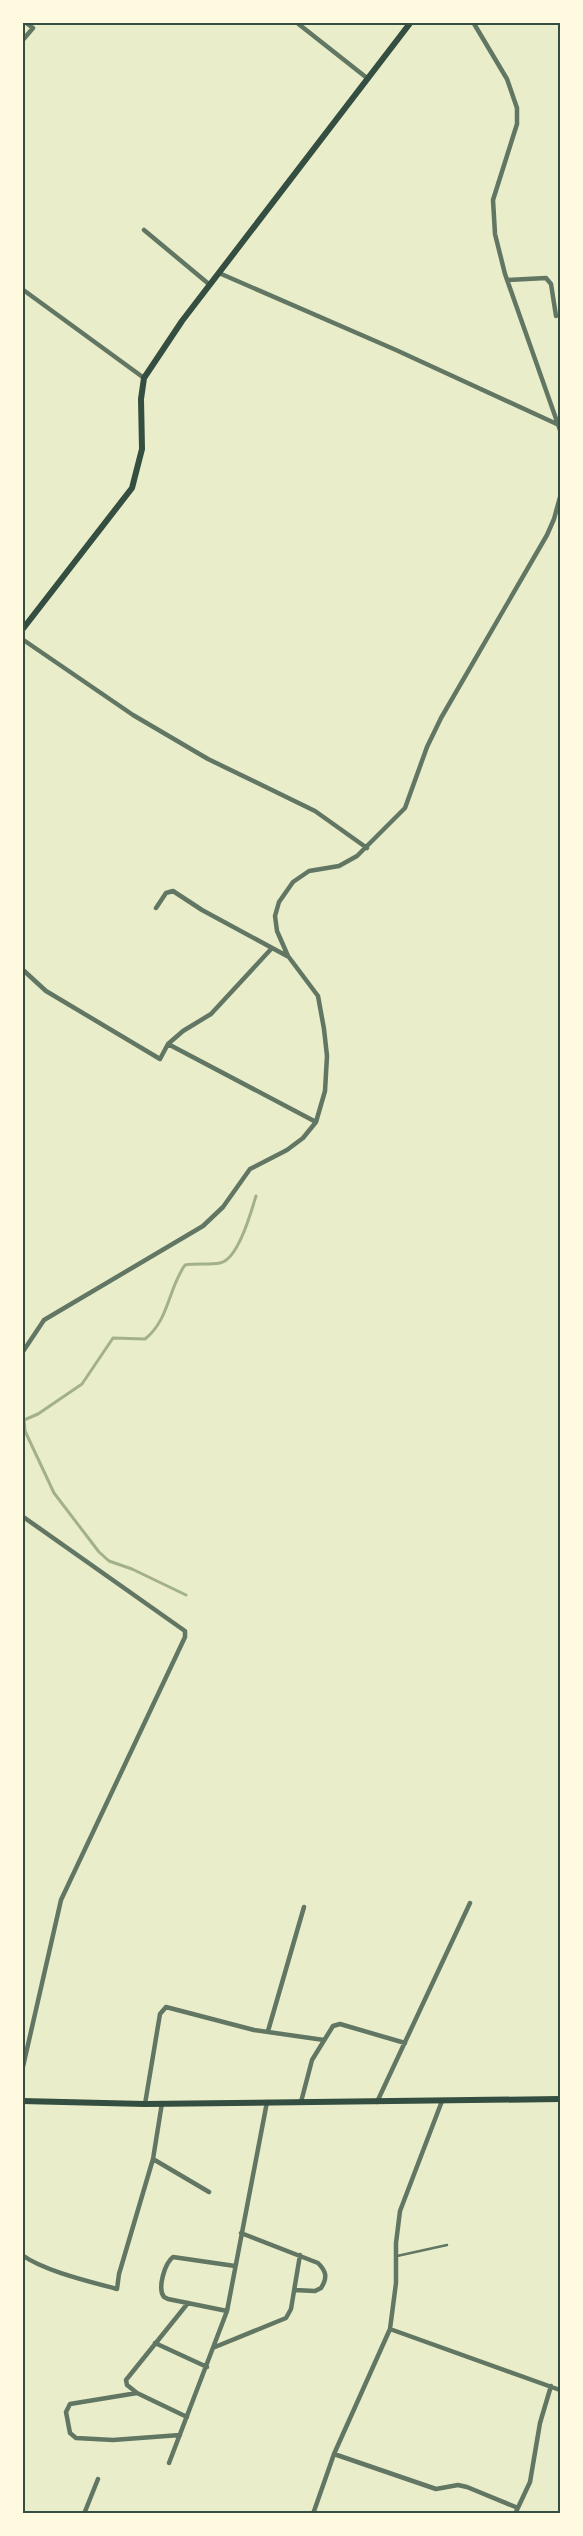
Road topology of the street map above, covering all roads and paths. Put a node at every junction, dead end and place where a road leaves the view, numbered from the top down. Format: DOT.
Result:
graph roads {
  1 [pos="296,22"];
  2 [pos="410,22"];
  3 [pos="473,22"];
  4 [pos="26,23"];
  5 [pos="22,41"];
  6 [pos="367,78"];
  7 [pos="144,230"];
  8 [pos="219,273"];
  9 [pos="507,280"];
  10 [pos="210,284"];
  11 [pos="22,289"];
  12 [pos="556,316"];
  13 [pos="144,378"];
  14 [pos="560,428"];
  15 [pos="560,497"];
  16 [pos="22,630"];
  17 [pos="22,638"];
  18 [pos="367,848"];
  19 [pos="156,908"];
  20 [pos="272,948"];
  21 [pos="288,956"];
  22 [pos="22,969"];
  23 [pos="168,1044"];
  24 [pos="316,1122"];
  25 [pos="22,1353"];
  26 [pos="22,1516"];
  27 [pos="470,1903"];
  28 [pos="304,1907"];
  29 [pos="268,2031"];
  30 [pos="324,2040"];
  31 [pos="405,2043"];
  32 [pos="22,2071"];
  33 [pos="560,2099"];
  34 [pos="22,2101"];
  35 [pos="442,2101"];
  36 [pos="267,2102"];
  37 [pos="301,2102"];
  38 [pos="377,2102"];
  39 [pos="162,2103"];
  40 [pos="145,2104"];
  41 [pos="153,2159"];
  42 [pos="210,2192"];
  43 [pos="241,2233"];
  44 [pos="447,2245"];
  45 [pos="22,2255"];
  46 [pos="300,2255"];
  47 [pos="396,2256"];
  48 [pos="235,2266"];
  49 [pos="294,2290"];
  50 [pos="188,2303"];
  51 [pos="227,2311"];
  52 [pos="390,2329"];
  53 [pos="155,2343"];
  54 [pos="214,2347"];
  55 [pos="206,2367"];
  56 [pos="551,2386"];
  57 [pos="560,2390"];
  58 [pos="137,2393"];
  59 [pos="187,2417"];
  60 [pos="180,2435"];
  61 [pos="334,2454"];
  62 [pos="169,2463"];
  63 [pos="98,2479"];
  64 [pos="518,2508"];
  65 [pos="84,2514"];
  66 [pos="313,2514"];
  67 [pos="515,2514"];
  1 -- 6 [label="street"];
  2 -- 6 [label="main road"];
  3 -- 9 [label="street"];
  4 -- 5 [label="street"];
  6 -- 8 [label="main road"];
  7 -- 10 [label="street"];
  8 -- 10 [label="main road"];
  8 -- 14 [label="street"];
  9 -- 12 [label="street"];
  9 -- 14 [label="street"];
  10 -- 13 [label="main road"];
  11 -- 13 [label="street"];
  13 -- 16 [label="main road"];
  15 -- 18 [label="street"];
  17 -- 18 [label="street"];
  18 -- 21 [label="street"];
  19 -- 20 [label="street"];
  20 -- 21 [label="street"];
  20 -- 23 [label="street"];
  21 -- 24 [label="street"];
  22 -- 23 [label="street"];
  23 -- 24 [label="street"];
  24 -- 25 [label="street"];
  26 -- 32 [label="street"];
  27 -- 31 [label="street"];
  28 -- 29 [label="street"];
  29 -- 30 [label="street"];
  29 -- 40 [label="street"];
  30 -- 31 [label="street"];
  30 -- 37 [label="street"];
  31 -- 38 [label="street"];
  33 -- 35 [label="main road"];
  34 -- 40 [label="main road"];
  35 -- 38 [label="main road"];
  35 -- 47 [label="street"];
  36 -- 37 [label="main road"];
  36 -- 39 [label="main road"];
  36 -- 43 [label="street"];
  37 -- 38 [label="main road"];
  39 -- 40 [label="main road"];
  39 -- 41 [label="street"];
  41 -- 42 [label="street"];
  41 -- 45 [label="street"];
  43 -- 46 [label="street"];
  43 -- 48 [label="street"];
  44 -- 47 [label="lane"];
  46 -- 49 [label="street"];
  46 -- 49 [label="street"];
  47 -- 52 [label="street"];
  48 -- 50 [label="street"];
  48 -- 51 [label="street"];
  49 -- 54 [label="street"];
  50 -- 51 [label="street"];
  50 -- 53 [label="street"];
  51 -- 54 [label="street"];
  52 -- 56 [label="street"];
  52 -- 61 [label="street"];
  53 -- 55 [label="street"];
  53 -- 58 [label="street"];
  54 -- 55 [label="street"];
  55 -- 59 [label="street"];
  56 -- 57 [label="street"];
  56 -- 64 [label="street"];
  58 -- 59 [label="street"];
  58 -- 60 [label="street"];
  59 -- 60 [label="street"];
  60 -- 62 [label="street"];
  61 -- 64 [label="street"];
  61 -- 66 [label="street"];
  63 -- 65 [label="street"];
  64 -- 67 [label="street"];
}
